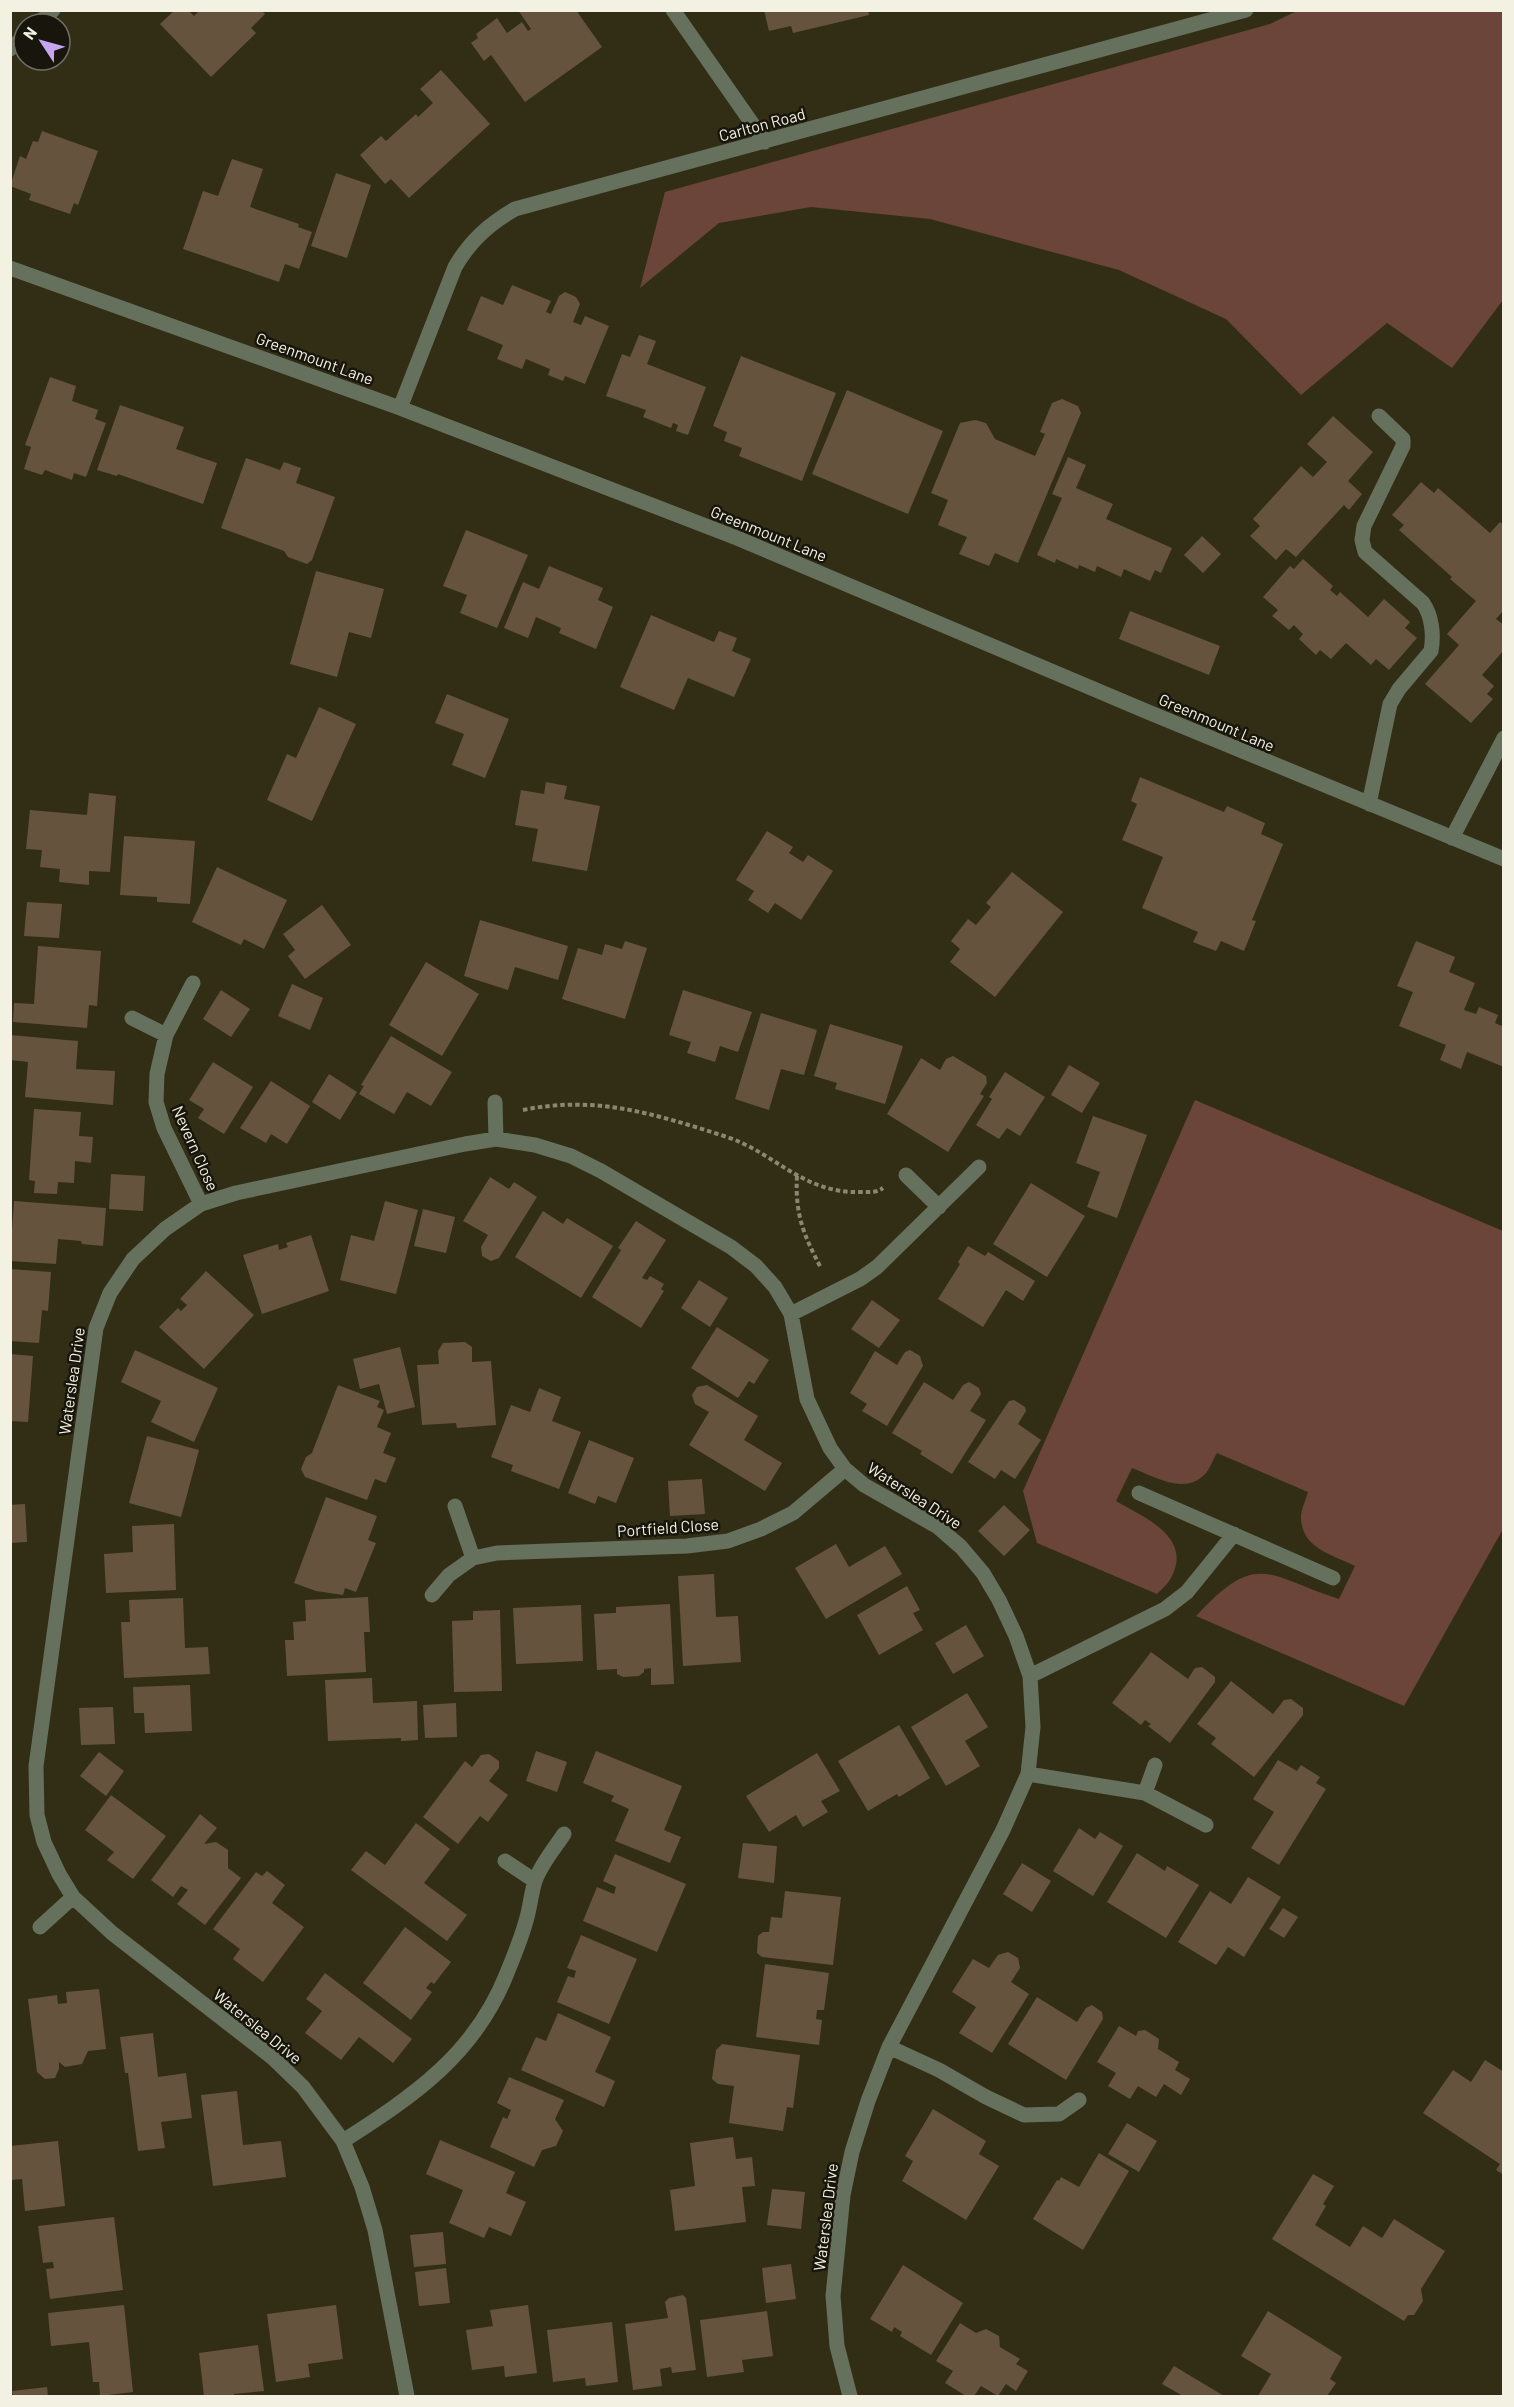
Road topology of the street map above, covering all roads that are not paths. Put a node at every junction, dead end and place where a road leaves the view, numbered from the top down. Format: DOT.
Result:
graph roads {
  1 [pos="673,10"];
  2 [pos="1246,10"];
  3 [pos="765,142"];
  4 [pos="10,268"];
  5 [pos="400,408"];
  6 [pos="1379,416"];
  7 [pos="1503,738"];
  8 [pos="1369,804"];
  9 [pos="1452,838"];
  10 [pos="1503,859"];
  11 [pos="193,983"];
  12 [pos="132,1018"];
  13 [pos="166,1035"];
  14 [pos="496,1109"];
  15 [pos="496,1139"];
  16 [pos="979,1167"];
  17 [pos="906,1175"];
  18 [pos="201,1204"];
  19 [pos="939,1207"];
  20 [pos="791,1314"];
  21 [pos="845,1469"];
  22 [pos="1139,1493"];
  23 [pos="455,1506"];
  24 [pos="1234,1534"];
  25 [pos="473,1558"];
  26 [pos="1333,1578"];
  27 [pos="432,1595"];
  28 [pos="1030,1676"];
  29 [pos="1155,1765"];
  30 [pos="1028,1774"];
  31 [pos="1146,1793"];
  32 [pos="1206,1825"];
  33 [pos="564,1834"];
  34 [pos="505,1861"];
  35 [pos="536,1881"];
  36 [pos="73,1897"];
  37 [pos="40,1927"];
  38 [pos="889,2047"];
  39 [pos="1079,2100"];
  40 [pos="343,2141"];
  41 [pos="848,2396"];
  42 [pos="407,2397"];
  1 -- 3 [label="street"];
  2 -- 3 [label="street, Carlton Road"];
  3 -- 5 [label="street, Carlton Road"];
  4 -- 5 [label="street, Greenmount Lane"];
  5 -- 8 [label="street, Greenmount Lane"];
  6 -- 8 [label="street"];
  7 -- 9 [label="street"];
  8 -- 9 [label="street, Greenmount Lane"];
  9 -- 10 [label="street, Greenmount Lane"];
  11 -- 13 [label="street, Nevern Close"];
  12 -- 13 [label="street"];
  13 -- 18 [label="street, Nevern Close"];
  14 -- 15 [label="street"];
  15 -- 18 [label="street, Waterslea Drive"];
  15 -- 20 [label="street, Waterslea Drive"];
  16 -- 19 [label="street"];
  17 -- 19 [label="street"];
  18 -- 36 [label="street, Waterslea Drive"];
  19 -- 20 [label="street"];
  20 -- 21 [label="street, Waterslea Drive"];
  21 -- 25 [label="street, Portfield Close"];
  21 -- 28 [label="street, Waterslea Drive"];
  22 -- 24 [label="street"];
  23 -- 25 [label="street"];
  24 -- 26 [label="street"];
  24 -- 28 [label="street"];
  25 -- 27 [label="street, Portfield Close"];
  28 -- 30 [label="street, Waterslea Drive"];
  29 -- 31 [label="street"];
  30 -- 31 [label="street"];
  30 -- 38 [label="street, Waterslea Drive"];
  31 -- 32 [label="street"];
  33 -- 35 [label="street"];
  34 -- 35 [label="street"];
  35 -- 40 [label="street"];
  36 -- 37 [label="street"];
  36 -- 40 [label="street, Waterslea Drive"];
  38 -- 39 [label="street"];
  38 -- 41 [label="street, Waterslea Drive"];
  40 -- 42 [label="street, Waterslea Drive"];
}
